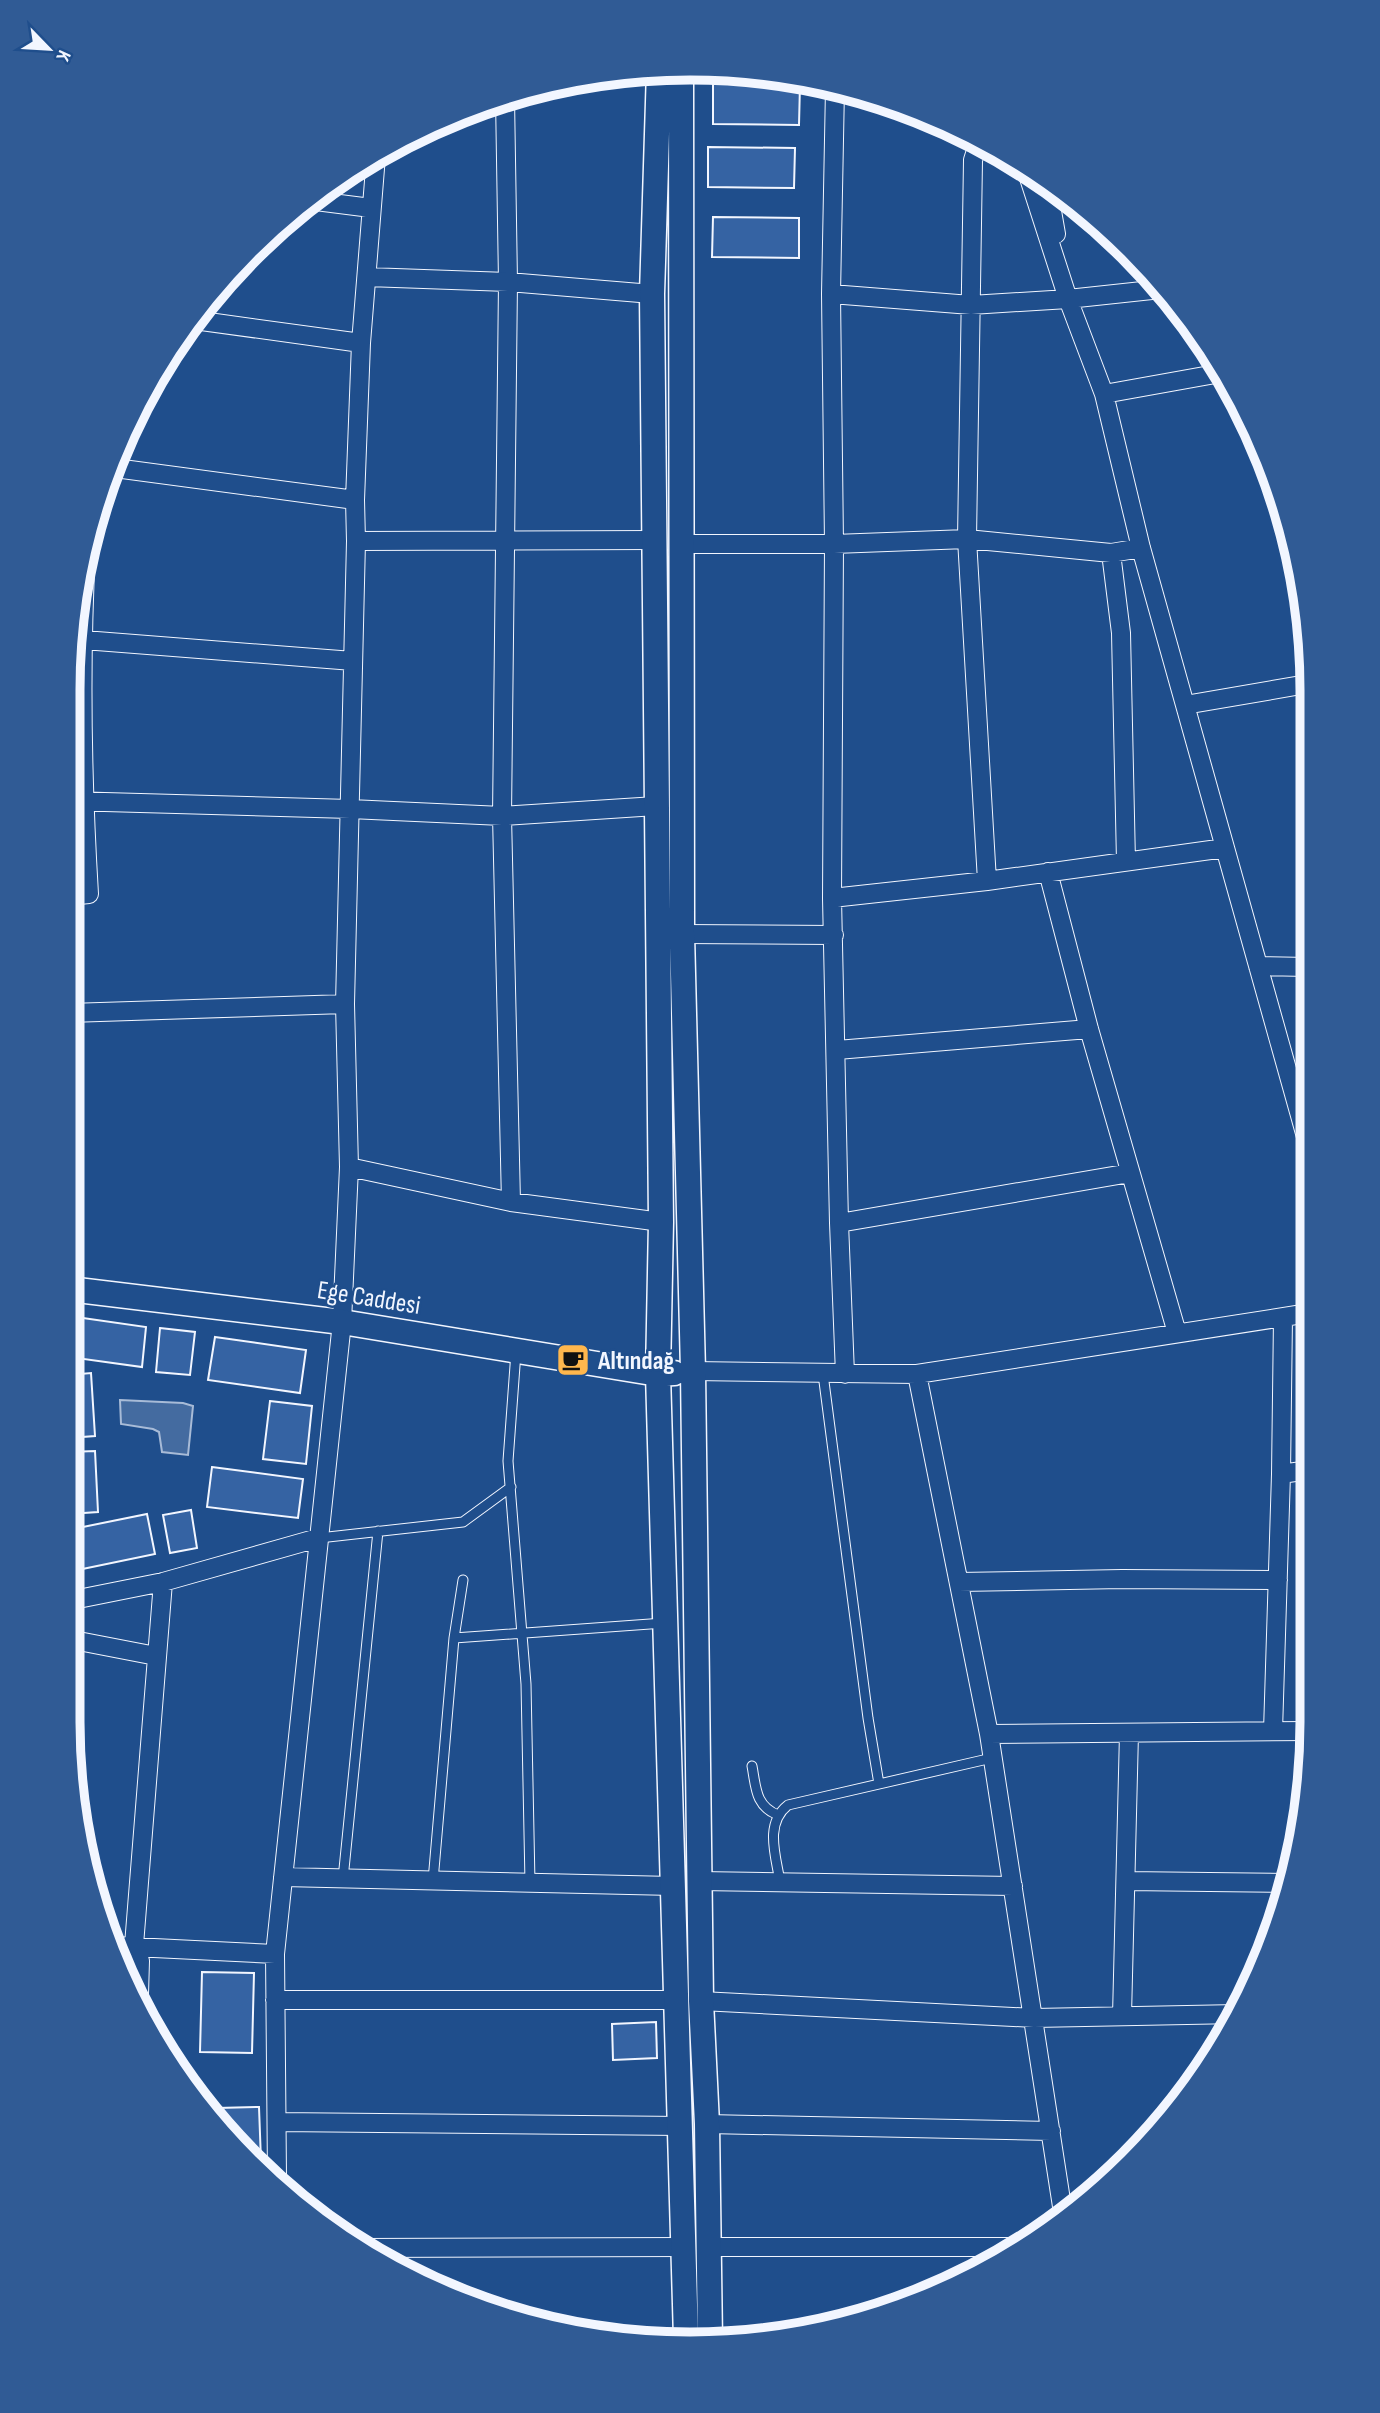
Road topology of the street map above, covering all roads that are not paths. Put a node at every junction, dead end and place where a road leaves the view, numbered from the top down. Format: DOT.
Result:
graph roads {
  1 [pos="681,80"];
  2 [pos="659,82"];
  3 [pos="835,98"];
  4 [pos="505,109"];
  5 [pos="976,152"];
  6 [pos="375,168"];
  7 [pos="1031,184"];
  8 [pos="1050,198"];
  9 [pos="324,202"];
  10 [pos="371,208"];
  11 [pos="367,278"];
  12 [pos="508,282"];
  13 [pos="1150,290"];
  14 [pos="831,293"];
  15 [pos="652,294"];
  16 [pos="1068,299"];
  17 [pos="971,305"];
  18 [pos="204,321"];
  19 [pos="361,342"];
  20 [pos="1212,375"];
  21 [pos="1104,394"];
  22 [pos="122,469"];
  23 [pos="355,499"];
  24 [pos="967,539"];
  25 [pos="653,540"];
  26 [pos="356,541"];
  27 [pos="504,542"];
  28 [pos="680,544"];
  29 [pos="834,544"];
  30 [pos="1141,548"];
  31 [pos="1111,552"];
  32 [pos="83,641"];
  33 [pos="353,661"];
  34 [pos="1300,685"];
  35 [pos="1185,705"];
  36 [pos="80,801"];
  37 [pos="656,806"];
  38 [pos="350,809"];
  39 [pos="502,816"];
  40 [pos="80,830"];
  41 [pos="1225,848"];
  42 [pos="1126,862"];
  43 [pos="1048,872"];
  44 [pos="987,881"];
  45 [pos="80,895"];
  46 [pos="832,898"];
  47 [pos="682,934"];
  48 [pos="834,935"];
  49 [pos="1258,965"];
  50 [pos="1300,967"];
  51 [pos="345,1004"];
  52 [pos="80,1013"];
  53 [pos="1090,1029"];
  54 [pos="837,1050"];
  55 [pos="1300,1115"];
  56 [pos="349,1167"];
  57 [pos="1130,1173"];
  58 [pos="511,1202"];
  59 [pos="661,1222"];
  60 [pos="839,1223"];
  61 [pos="80,1290"];
  62 [pos="1300,1314"];
  63 [pos="1283,1317"];
  64 [pos="342,1322"];
  65 [pos="1177,1333"];
  66 [pos="516,1351"];
  67 [pos="693,1371"];
  68 [pos="658,1374"];
  69 [pos="823,1374"];
  70 [pos="845,1374"];
  71 [pos="917,1374"];
  72 [pos="1300,1471"];
  73 [pos="1281,1474"];
  74 [pos="511,1487"];
  75 [pos="378,1531"];
  76 [pos="318,1538"];
  77 [pos="463,1580"];
  78 [pos="1278,1580"];
  79 [pos="163,1582"];
  80 [pos="959,1582"];
  81 [pos="80,1599"];
  82 [pos="666,1623"];
  83 [pos="522,1634"];
  84 [pos="454,1638"];
  85 [pos="80,1641"];
  86 [pos="156,1656"];
  87 [pos="1273,1731"];
  88 [pos="1300,1731"];
  89 [pos="1129,1733"];
  90 [pos="989,1734"];
  91 [pos="992,1758"];
  92 [pos="752,1766"];
  93 [pos="879,1784"];
  94 [pos="778,1815"];
  95 [pos="283,1877"];
  96 [pos="343,1879"];
  97 [pos="433,1881"];
  98 [pos="699,1881"];
  99 [pos="1126,1881"];
  100 [pos="780,1882"];
  101 [pos="530,1883"];
  102 [pos="1278,1883"];
  103 [pos="673,1886"];
  104 [pos="1013,1886"];
  105 [pos="123,1945"];
  106 [pos="134,1945"];
  107 [pos="275,1954"];
  108 [pos="139,1984"];
  109 [pos="275,2000"];
  110 [pos="675,2000"];
  111 [pos="701,2001"];
  112 [pos="1225,2014"];
  113 [pos="1122,2016"];
  114 [pos="1034,2018"];
  115 [pos="277,2122"];
  116 [pos="706,2124"];
  117 [pos="681,2126"];
  118 [pos="1051,2131"];
  119 [pos="277,2171"];
  120 [pos="1062,2206"];
  121 [pos="684,2247"];
  122 [pos="710,2247"];
  123 [pos="1001,2247"];
  124 [pos="380,2248"];
  125 [pos="686,2332"];
  126 [pos="710,2332"];
  1 -- 28 [label="main road"];
  2 -- 15 [label="main road"];
  3 -- 14 [label="street"];
  4 -- 12 [label="street"];
  5 -- 17 [label="street"];
  6 -- 10 [label="street"];
  7 -- 16 [label="street"];
  8 -- 16 [label="street"];
  9 -- 10 [label="street"];
  10 -- 11 [label="street"];
  11 -- 12 [label="street"];
  11 -- 19 [label="street"];
  12 -- 15 [label="street"];
  12 -- 27 [label="street"];
  13 -- 16 [label="street"];
  14 -- 17 [label="street"];
  14 -- 29 [label="street"];
  15 -- 25 [label="main road"];
  16 -- 17 [label="street"];
  16 -- 21 [label="street"];
  17 -- 24 [label="street"];
  18 -- 19 [label="street"];
  19 -- 23 [label="street"];
  20 -- 21 [label="street"];
  21 -- 30 [label="street"];
  22 -- 23 [label="street"];
  23 -- 26 [label="street"];
  24 -- 29 [label="street"];
  24 -- 31 [label="street"];
  24 -- 44 [label="street"];
  25 -- 27 [label="street"];
  25 -- 37 [label="main road"];
  26 -- 27 [label="street"];
  26 -- 33 [label="street"];
  27 -- 39 [label="street"];
  28 -- 29 [label="street"];
  28 -- 47 [label="main road"];
  29 -- 46 [label="street"];
  30 -- 31 [label="street"];
  30 -- 35 [label="street"];
  31 -- 42 [label="street"];
  32 -- 33 [label="street"];
  33 -- 38 [label="street"];
  34 -- 35 [label="street"];
  35 -- 41 [label="street"];
  36 -- 38 [label="street"];
  37 -- 39 [label="street"];
  37 -- 59 [label="main road"];
  38 -- 39 [label="street"];
  38 -- 51 [label="street"];
  39 -- 58 [label="street"];
  40 -- 45 [label="street"];
  41 -- 42 [label="street"];
  41 -- 49 [label="street"];
  42 -- 43 [label="street"];
  43 -- 44 [label="street"];
  43 -- 53 [label="street"];
  44 -- 46 [label="street"];
  46 -- 48 [label="street"];
  47 -- 48 [label="street"];
  47 -- 67 [label="main road"];
  48 -- 54 [label="street"];
  49 -- 50 [label="street"];
  49 -- 55 [label="street"];
  51 -- 52 [label="street"];
  51 -- 56 [label="street"];
  53 -- 54 [label="street"];
  53 -- 57 [label="street"];
  54 -- 60 [label="street"];
  56 -- 58 [label="street"];
  56 -- 64 [label="street"];
  57 -- 60 [label="street"];
  57 -- 65 [label="street"];
  58 -- 59 [label="street"];
  59 -- 68 [label="main road"];
  60 -- 70 [label="street"];
  61 -- 64 [label="main road, Ege Caddesi"];
  62 -- 63 [label="street"];
  63 -- 65 [label="street"];
  63 -- 73 [label="street"];
  64 -- 66 [label="main road, Ege Caddesi"];
  64 -- 76 [label="street"];
  65 -- 71 [label="street"];
  66 -- 68 [label="main road, Ege Caddesi"];
  66 -- 74 [label="lane"];
  67 -- 68 [label="main road, Ege Caddesi"];
  67 -- 69 [label="street"];
  67 -- 98 [label="main road"];
  68 -- 82 [label="main road"];
  69 -- 70 [label="street"];
  69 -- 93 [label="lane"];
  70 -- 71 [label="street"];
  71 -- 80 [label="street"];
  72 -- 73 [label="street"];
  73 -- 78 [label="street"];
  74 -- 75 [label="lane"];
  74 -- 83 [label="lane"];
  75 -- 76 [label="lane"];
  75 -- 96 [label="lane"];
  76 -- 79 [label="street"];
  76 -- 95 [label="street"];
  77 -- 84 [label="lane"];
  78 -- 80 [label="street"];
  78 -- 87 [label="street"];
  79 -- 81 [label="street"];
  79 -- 86 [label="street"];
  80 -- 90 [label="street"];
  82 -- 83 [label="lane"];
  82 -- 103 [label="main road"];
  83 -- 84 [label="lane"];
  83 -- 101 [label="lane"];
  84 -- 97 [label="lane"];
  85 -- 86 [label="street"];
  86 -- 106 [label="street"];
  87 -- 88 [label="street"];
  87 -- 89 [label="street"];
  89 -- 90 [label="street"];
  89 -- 99 [label="street"];
  90 -- 91 [label="street"];
  91 -- 93 [label="lane"];
  91 -- 104 [label="street"];
  92 -- 94 [label="lane"];
  93 -- 94 [label="lane"];
  94 -- 100 [label="lane"];
  95 -- 96 [label="street"];
  95 -- 107 [label="street"];
  96 -- 97 [label="street"];
  97 -- 101 [label="street"];
  98 -- 100 [label="street"];
  98 -- 111 [label="main road"];
  99 -- 102 [label="street"];
  99 -- 113 [label="street"];
  100 -- 104 [label="street"];
  101 -- 103 [label="street"];
  103 -- 110 [label="main road"];
  104 -- 114 [label="street"];
  105 -- 106 [label="street"];
  106 -- 107 [label="street"];
  106 -- 108 [label="street"];
  107 -- 109 [label="street"];
  109 -- 110 [label="street"];
  109 -- 115 [label="street"];
  110 -- 117 [label="main road"];
  111 -- 114 [label="street"];
  111 -- 116 [label="main road"];
  112 -- 113 [label="street"];
  113 -- 114 [label="street"];
  114 -- 118 [label="street"];
  115 -- 117 [label="street"];
  115 -- 119 [label="street"];
  116 -- 118 [label="street"];
  116 -- 122 [label="main road"];
  117 -- 121 [label="main road"];
  118 -- 120 [label="street"];
  121 -- 124 [label="street"];
  121 -- 125 [label="main road"];
  122 -- 123 [label="street"];
  122 -- 126 [label="main road"];
}
